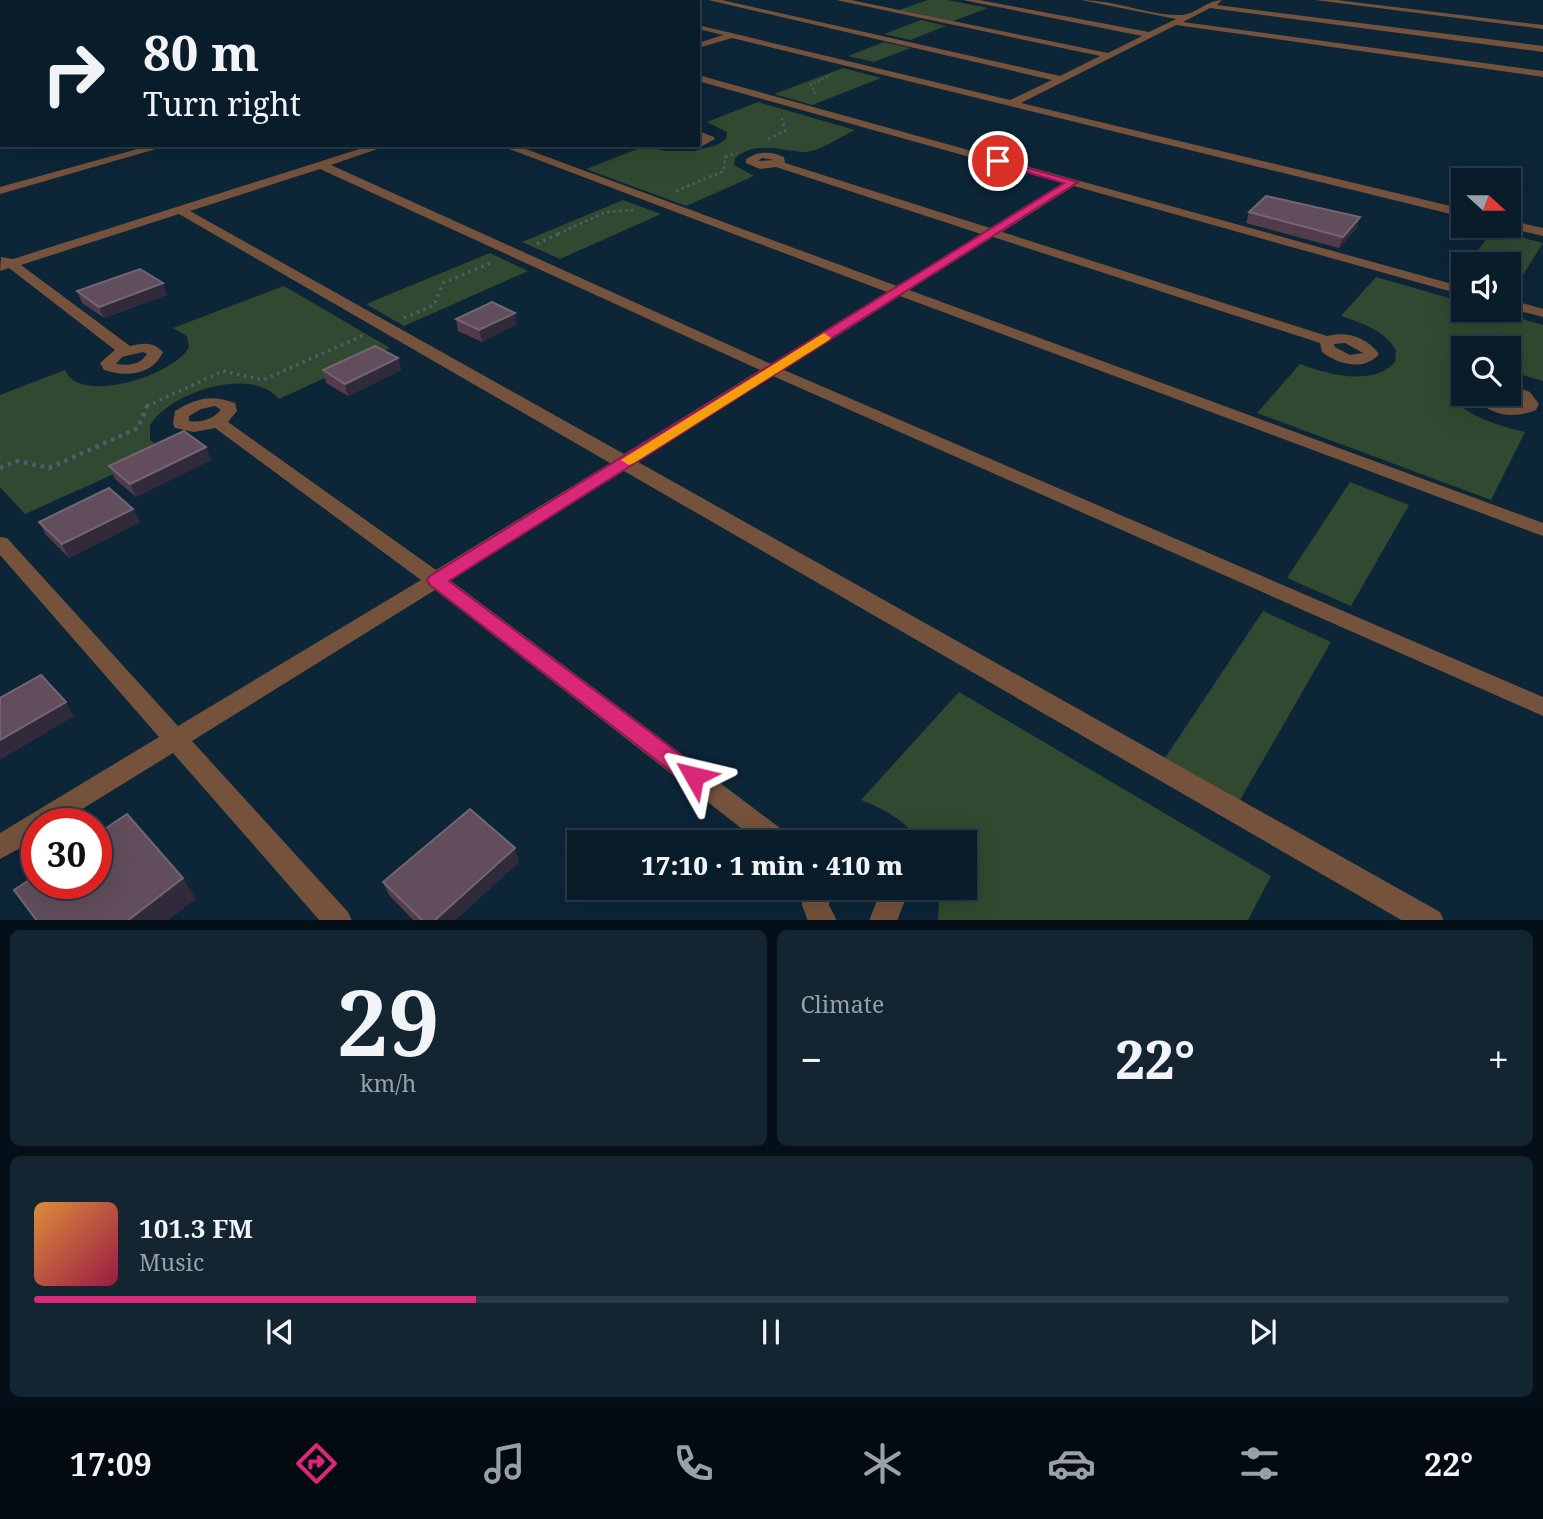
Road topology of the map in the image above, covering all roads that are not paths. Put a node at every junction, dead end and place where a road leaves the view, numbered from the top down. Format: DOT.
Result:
graph roads {
  1 [pos="712,0"];
  2 [pos="840,0"];
  3 [pos="967,0"];
  4 [pos="1085,0"];
  5 [pos="1221,0"];
  6 [pos="1319,0"];
  7 [pos="1209,6"];
  8 [pos="1179,20"];
  9 [pos="700,27"];
  10 [pos="1543,27"];
  11 [pos="732,35"];
  12 [pos="1150,35"];
  13 [pos="700,45"];
  14 [pos="1543,49"];
  15 [pos="1107,55"];
  16 [pos="1543,74"];
  17 [pos="700,79"];
  18 [pos="1061,79"];
  19 [pos="1012,103"];
  20 [pos="700,135"];
  21 [pos="700,143"];
  22 [pos="158,147"];
  23 [pos="378,147"];
  24 [pos="509,147"];
  25 [pos="778,164"];
  26 [pos="321,165"];
  27 [pos="1073,182"];
  28 [pos="0,191"];
  29 [pos="180,210"];
  30 [pos="1451,210"];
  31 [pos="1521,227"];
  32 [pos="993,231"];
  33 [pos="1543,232"];
  34 [pos="4,262"];
  35 [pos="1451,288"];
  36 [pos="898,292"];
  37 [pos="1521,307"];
  38 [pos="1543,313"];
  39 [pos="1327,341"];
  40 [pos="125,350"];
  41 [pos="772,370"];
  42 [pos="1521,394"];
  43 [pos="1498,406"];
  44 [pos="1537,409"];
  45 [pos="217,422"];
  46 [pos="626,461"];
  47 [pos="1543,530"];
  48 [pos="0,543"];
  49 [pos="436,580"];
  50 [pos="1543,707"];
  51 [pos="178,740"];
  52 [pos="64,808"];
  53 [pos="763,830"];
  54 [pos="21,834"];
  55 [pos="0,846"];
  56 [pos="815,900"];
  57 [pos="889,900"];
  58 [pos="338,920"];
  59 [pos="823,920"];
  60 [pos="883,920"];
  61 [pos="1430,920"];
  1 -- 18 [label="street"];
  2 -- 15 [label="street"];
  3 -- 12 [label="street"];
  4 -- 8 [label="street"];
  5 -- 7 [label="street"];
  6 -- 10 [label="street"];
  7 -- 8 [label="street"];
  7 -- 14 [label="street"];
  8 -- 12 [label="street"];
  8 -- 16 [label="street"];
  9 -- 11 [label="street"];
  11 -- 13 [label="street"];
  11 -- 19 [label="street"];
  12 -- 15 [label="street"];
  15 -- 18 [label="street"];
  17 -- 27 [label="street"];
  18 -- 19 [label="street"];
  19 -- 30 [label="street"];
  20 -- 21 [label="street"];
  22 -- 28 [label="street"];
  23 -- 26 [label="street"];
  24 -- 36 [label="street"];
  25 -- 32 [label="street"];
  26 -- 29 [label="street"];
  26 -- 41 [label="street"];
  27 -- 32 [label="street"];
  27 -- 35 [label="street"];
  29 -- 34 [label="street"];
  29 -- 46 [label="street"];
  31 -- 33 [label="street"];
  32 -- 36 [label="street"];
  32 -- 39 [label="street"];
  34 -- 40 [label="street"];
  36 -- 41 [label="street"];
  36 -- 47 [label="street"];
  37 -- 38 [label="street"];
  41 -- 46 [label="street"];
  41 -- 50 [label="street"];
  42 -- 44 [label="street"];
  43 -- 44 [label="street"];
  45 -- 49 [label="street"];
  46 -- 49 [label="street"];
  46 -- 61 [label="street"];
  48 -- 51 [label="street"];
  49 -- 51 [label="street"];
  49 -- 53 [label="street"];
  51 -- 52 [label="street"];
  51 -- 58 [label="street"];
  54 -- 55 [label="street"];
  56 -- 59 [label="street"];
  57 -- 60 [label="street"];
}
